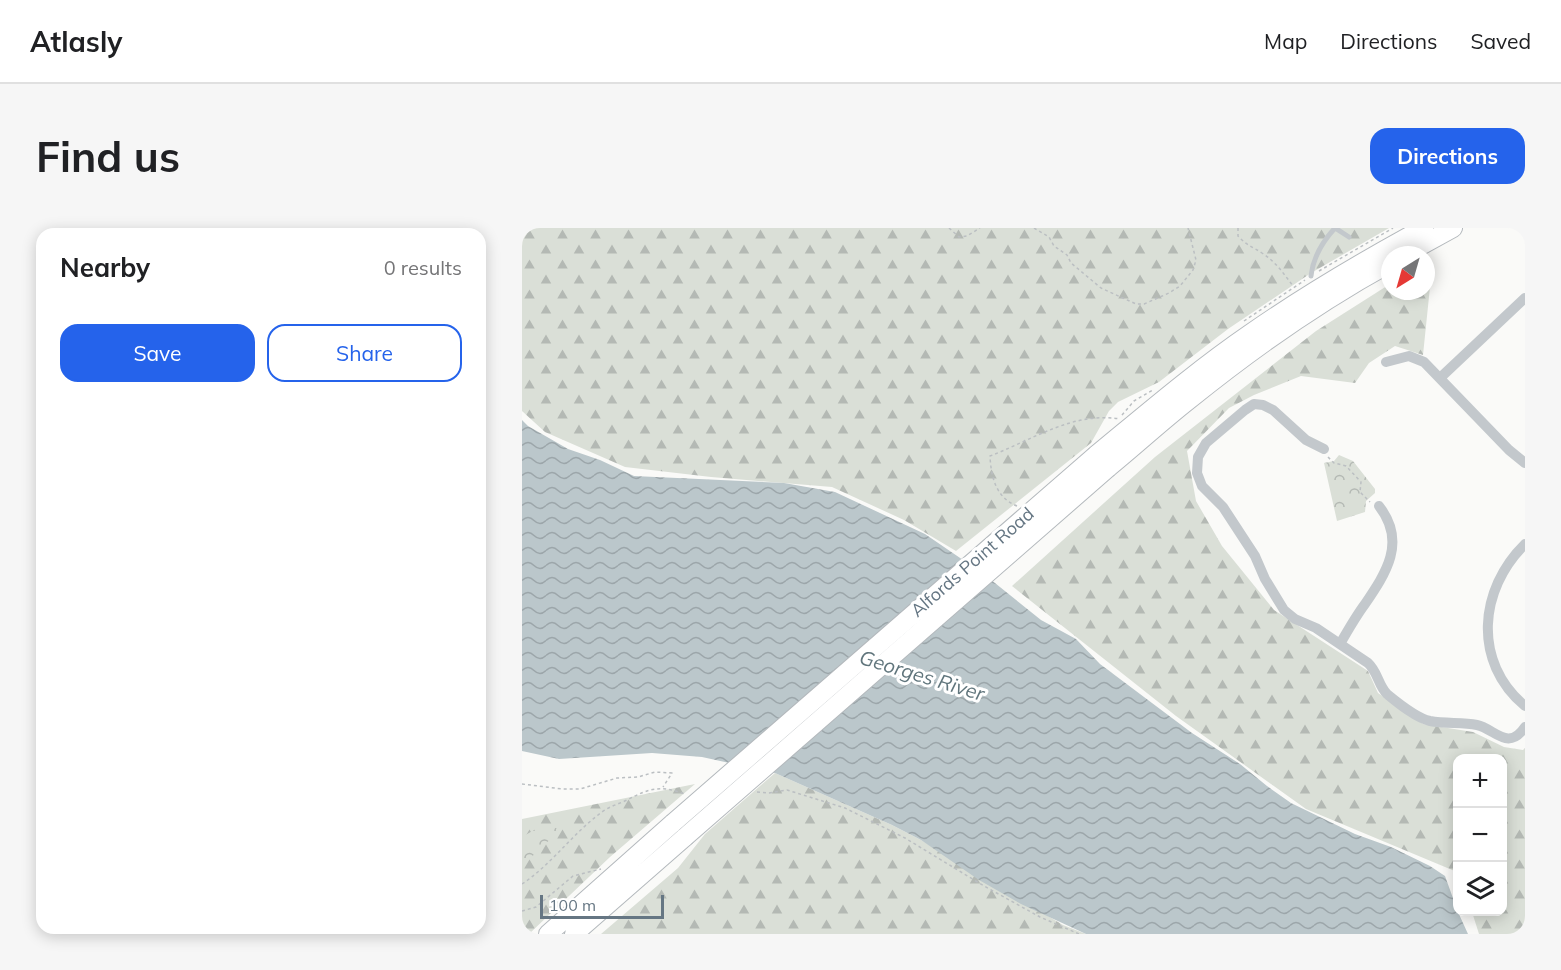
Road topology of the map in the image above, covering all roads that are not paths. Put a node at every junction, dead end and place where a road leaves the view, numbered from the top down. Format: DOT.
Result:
graph roads {
  1 [pos="1335,228"];
  2 [pos="1424,228"];
  3 [pos="1453,228"];
  4 [pos="1349,237"];
  5 [pos="1420,246"];
  6 [pos="1381,268"];
  7 [pos="1311,276"];
  8 [pos="1525,298"];
  9 [pos="1386,362"];
  10 [pos="1440,378"];
  11 [pos="1135,434"];
  12 [pos="1324,449"];
  13 [pos="1525,463"];
  14 [pos="1379,506"];
  15 [pos="1525,544"];
  16 [pos="1340,644"];
  17 [pos="1525,706"];
  18 [pos="1525,727"];
  19 [pos="679,830"];
  20 [pos="548,934"];
  21 [pos="574,934"];
  1 -- 4 [label="lane"];
  1 -- 7 [label="lane"];
  2 -- 11 [label="highway, Alfords Point Road"];
  3 -- 5 [label="highway"];
  6 -- 11 [label="highway, Alfords Point Road"];
  8 -- 10 [label="street"];
  9 -- 10 [label="street"];
  10 -- 13 [label="street"];
  11 -- 19 [label="highway, Alfords Point Road, bridge"];
  12 -- 16 [label="street"];
  14 -- 16 [label="street"];
  15 -- 17 [label="street"];
  16 -- 18 [label="street"];
  19 -- 20 [label="highway, Alfords Point Road"];
  19 -- 21 [label="highway, Alfords Point Road"];
}
